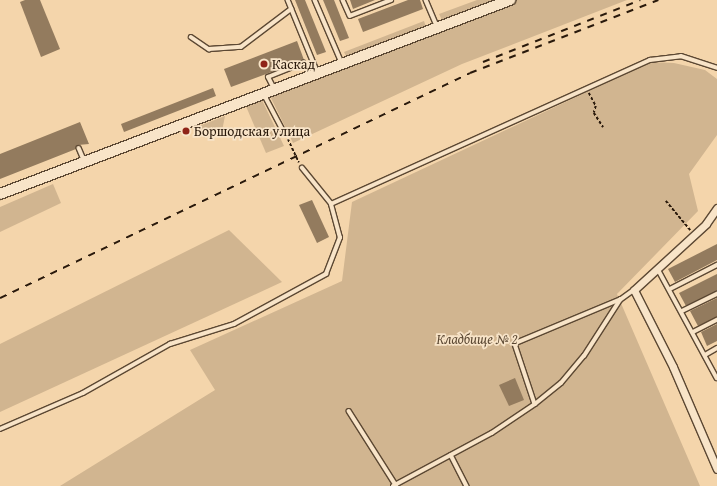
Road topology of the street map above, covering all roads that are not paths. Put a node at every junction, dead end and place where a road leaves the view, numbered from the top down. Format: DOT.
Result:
graph roads {
  1 [pos="288,0"];
  2 [pos="316,0"];
  3 [pos="343,0"];
  4 [pos="391,0"];
  5 [pos="426,0"];
  6 [pos="510,0"];
  7 [pos="291,10"];
  8 [pos="438,27"];
  9 [pos="191,37"];
  10 [pos="303,63"];
  11 [pos="342,64"];
  12 [pos="717,68"];
  13 [pos="318,73"];
  14 [pos="274,89"];
  15 [pos="264,93"];
  16 [pos="285,134"];
  17 [pos="79,148"];
  18 [pos="84,161"];
  19 [pos="302,168"];
  20 [pos="0,194"];
  21 [pos="331,204"];
  22 [pos="717,208"];
  23 [pos="717,265"];
  24 [pos="658,269"];
  25 [pos="670,289"];
  26 [pos="634,290"];
  27 [pos="717,294"];
  28 [pos="620,300"];
  29 [pos="682,311"];
  30 [pos="717,320"];
  31 [pos="693,332"];
  32 [pos="717,348"];
  33 [pos="705,354"];
  34 [pos="717,378"];
  35 [pos="535,404"];
  36 [pos="349,411"];
  37 [pos="0,429"];
  38 [pos="451,455"];
  39 [pos="717,469"];
  40 [pos="395,485"];
  41 [pos="466,486"];
  1 -- 7 [label="lane"];
  2 -- 11 [label="lane"];
  3 -- 4 [label="lane"];
  5 -- 8 [label="lane"];
  6 -- 8 [label="street"];
  7 -- 9 [label="lane"];
  7 -- 13 [label="lane"];
  8 -- 11 [label="street"];
  10 -- 14 [label="lane"];
  11 -- 13 [label="street"];
  12 -- 21 [label="lane"];
  13 -- 14 [label="street"];
  14 -- 15 [label="street"];
  15 -- 16 [label="lane"];
  15 -- 18 [label="street"];
  17 -- 18 [label="lane"];
  18 -- 20 [label="street"];
  19 -- 21 [label="lane"];
  21 -- 37 [label="lane"];
  22 -- 24 [label="street"];
  23 -- 25 [label="lane"];
  24 -- 25 [label="lane"];
  24 -- 26 [label="street"];
  25 -- 29 [label="lane"];
  26 -- 28 [label="lane"];
  26 -- 39 [label="street"];
  27 -- 29 [label="lane"];
  28 -- 35 [label="lane"];
  28 -- 35 [label="lane"];
  29 -- 31 [label="lane"];
  30 -- 31 [label="lane"];
  31 -- 33 [label="lane"];
  32 -- 33 [label="lane"];
  33 -- 34 [label="lane"];
  35 -- 38 [label="lane"];
  36 -- 40 [label="lane"];
  38 -- 40 [label="lane"];
  38 -- 41 [label="lane"];
}
